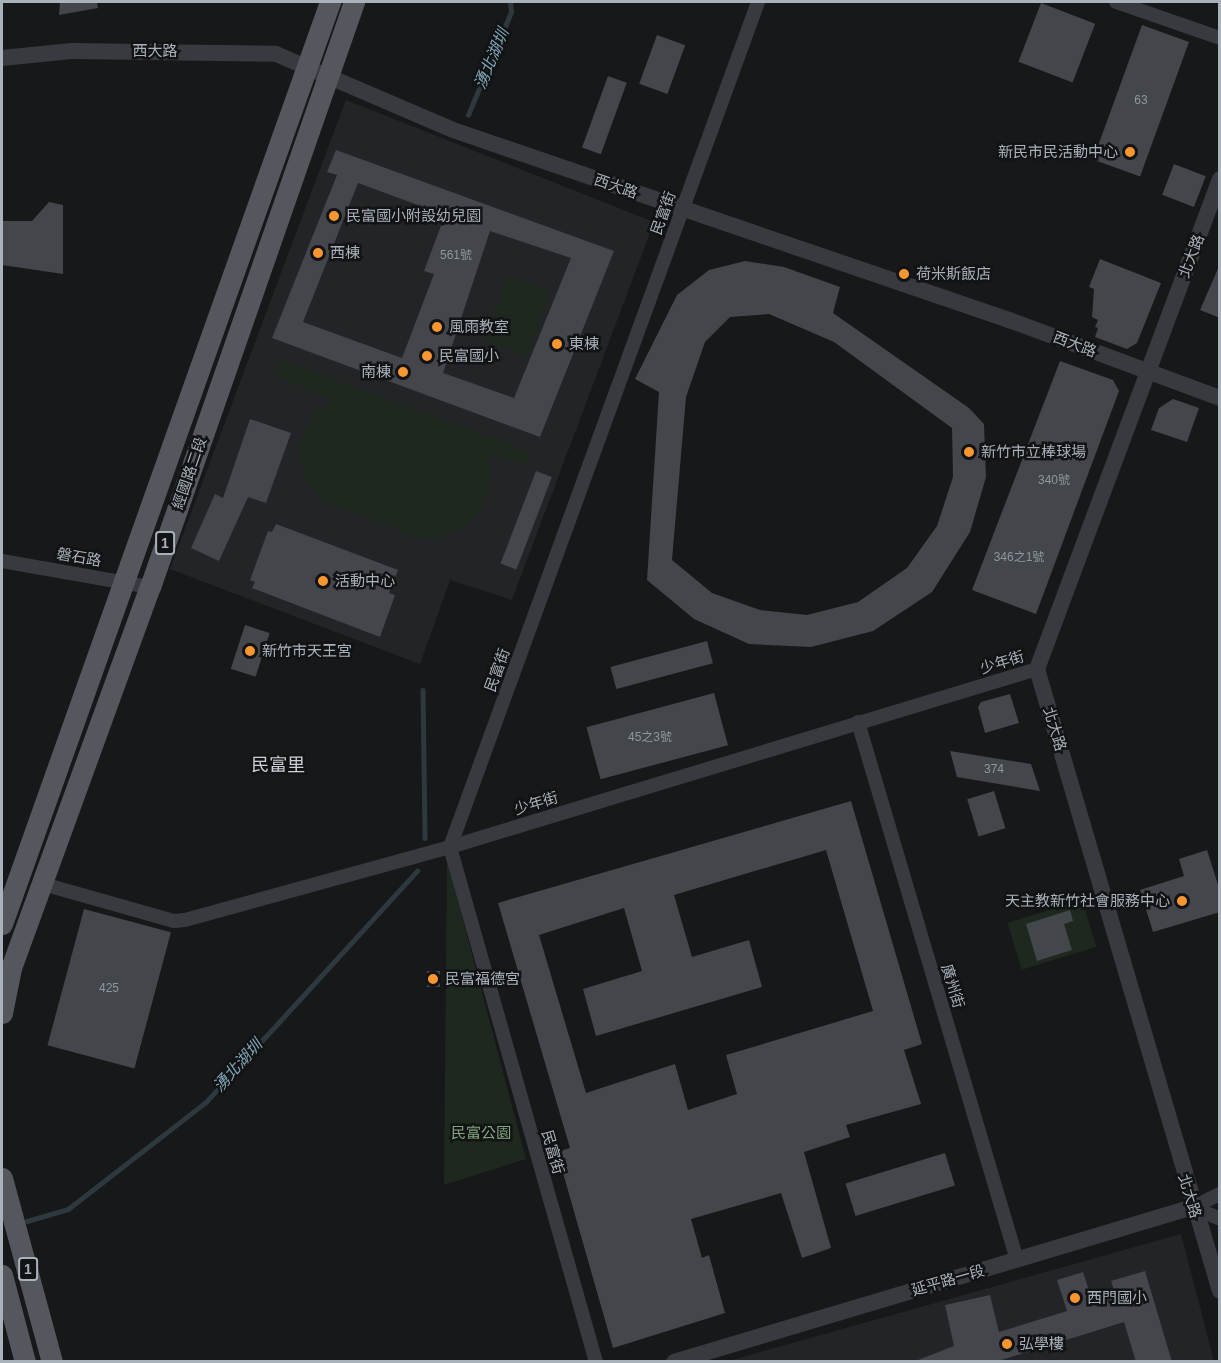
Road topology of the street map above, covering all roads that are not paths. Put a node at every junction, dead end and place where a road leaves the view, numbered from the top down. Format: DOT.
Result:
graph roads {
  1 [pos="330,2"];
  2 [pos="354,2"];
  3 [pos="758,2"];
  4 [pos="1116,2"];
  5 [pos="1220,39"];
  6 [pos="2,58"];
  7 [pos="306,65"];
  8 [pos="327,73"];
  9 [pos="1220,179"];
  10 [pos="682,209"];
  11 [pos="1147,372"];
  12 [pos="1220,398"];
  13 [pos="2,561"];
  14 [pos="123,581"];
  15 [pos="150,587"];
  16 [pos="1037,669"];
  17 [pos="858,722"];
  18 [pos="450,847"];
  19 [pos="43,884"];
  20 [pos="2,924"];
  21 [pos="2,1013"];
  22 [pos="2,1178"];
  23 [pos="1220,1194"];
  24 [pos="1193,1207"];
  25 [pos="1220,1219"];
  26 [pos="1017,1260"];
  27 [pos="2,1275"];
  28 [pos="1220,1291"];
  29 [pos="25,1362"];
  30 [pos="52,1362"];
  31 [pos="596,1362"];
  32 [pos="674,1362"];
  1 -- 7 [label="main road, 經國路二段 / 1"];
  2 -- 8 [label="main road, 經國路二段 / 1"];
  3 -- 10 [label="street, 民富街"];
  4 -- 5 [label="street"];
  6 -- 7 [label="street, 西大路"];
  7 -- 8 [label="street, 西大路"];
  7 -- 14 [label="main road, 經國路二段 / 1"];
  8 -- 10 [label="street, 西大路"];
  8 -- 15 [label="main road, 經國路二段 / 1"];
  9 -- 11 [label="street, 北大路"];
  10 -- 11 [label="street, 西大路"];
  10 -- 18 [label="street, 民富街"];
  11 -- 12 [label="street, 西大路"];
  11 -- 16 [label="street, 北大路"];
  13 -- 14 [label="street, 磐石路"];
  14 -- 15 [label="street, 磐石路"];
  14 -- 20 [label="main road, 經國路二段 / 1"];
  15 -- 19 [label="main road, 經國路二段 / 1"];
  16 -- 17 [label="street, 少年街"];
  16 -- 24 [label="street, 北大路"];
  17 -- 18 [label="street, 少年街"];
  17 -- 26 [label="street, 廣州街"];
  18 -- 19 [label="street, 少年街"];
  18 -- 31 [label="street, 民富街"];
  19 -- 21 [label="main road, 經國路二段 / 1"];
  22 -- 30 [label="main road, 1"];
  23 -- 24 [label="street, 延平路一段"];
  24 -- 25 [label="street"];
  24 -- 26 [label="street, 延平路一段"];
  24 -- 28 [label="street, 北大路"];
  26 -- 32 [label="street, 延平路一段"];
  27 -- 29 [label="main road, 1"];
}
